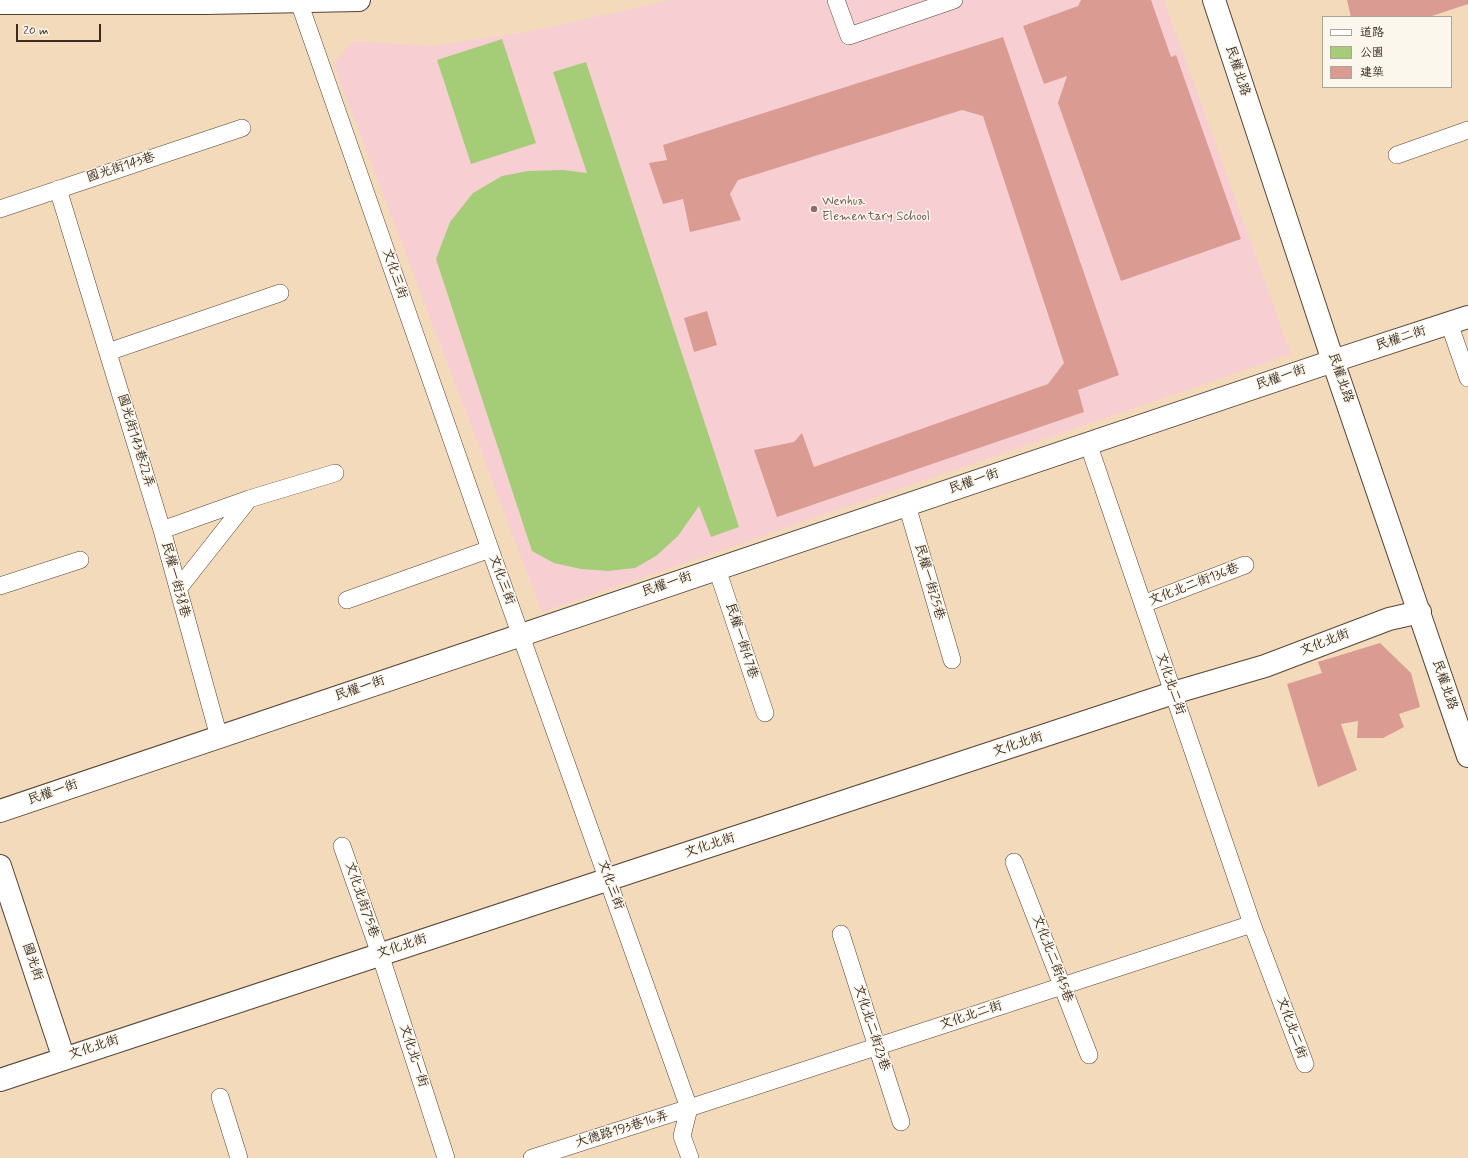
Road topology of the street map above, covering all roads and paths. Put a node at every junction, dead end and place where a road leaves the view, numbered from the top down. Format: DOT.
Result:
graph roads {
  1 [pos="360,0"];
  2 [pos="836,0"];
  3 [pos="954,0"];
  4 [pos="1214,0"];
  5 [pos="206,2"];
  6 [pos="299,2"];
  7 [pos="0,3"];
  8 [pos="242,128"];
  9 [pos="1468,130"];
  10 [pos="1397,155"];
  11 [pos="58,189"];
  12 [pos="0,209"];
  13 [pos="280,293"];
  14 [pos="1459,320"];
  15 [pos="108,352"];
  16 [pos="1333,361"];
  17 [pos="1468,378"];
  18 [pos="1088,443"];
  19 [pos="336,473"];
  20 [pos="249,499"];
  21 [pos="907,505"];
  22 [pos="162,530"];
  23 [pos="490,548"];
  24 [pos="80,560"];
  25 [pos="1245,565"];
  26 [pos="717,568"];
  27 [pos="0,586"];
  28 [pos="178,589"];
  29 [pos="347,600"];
  30 [pos="1143,604"];
  31 [pos="1420,612"];
  32 [pos="520,635"];
  33 [pos="952,660"];
  34 [pos="1173,693"];
  35 [pos="765,714"];
  36 [pos="219,737"];
  37 [pos="1468,756"];
  38 [pos="0,811"];
  39 [pos="342,846"];
  40 [pos="1014,862"];
  41 [pos="0,866"];
  42 [pos="608,880"];
  43 [pos="1252,924"];
  44 [pos="841,934"];
  45 [pos="380,954"];
  46 [pos="1063,986"];
  47 [pos="877,1047"];
  48 [pos="1089,1055"];
  49 [pos="64,1059"];
  50 [pos="1305,1064"];
  51 [pos="0,1080"];
  52 [pos="220,1097"];
  53 [pos="689,1108"];
  54 [pos="901,1122"];
  55 [pos="239,1158"];
  56 [pos="446,1158"];
  57 [pos="532,1158"];
  58 [pos="690,1158"];
  1 -- 6 [label="street"];
  2 -- 3 [label="lane"];
  4 -- 16 [label="street, 民權北路"];
  5 -- 6 [label="street"];
  5 -- 7 [label="street"];
  6 -- 23 [label="lane, 文化三街"];
  8 -- 11 [label="lane, 國光街143巷"];
  9 -- 10 [label="lane"];
  11 -- 12 [label="lane, 國光街143巷"];
  11 -- 15 [label="lane, 國光街143巷22弄"];
  13 -- 15 [label="lane"];
  14 -- 16 [label="street, 民權二街"];
  14 -- 17 [label="lane"];
  15 -- 22 [label="lane, 國光街143巷22弄"];
  16 -- 18 [label="street, 民權一街"];
  16 -- 31 [label="street, 民權北路"];
  18 -- 21 [label="street, 民權一街"];
  18 -- 30 [label="lane, 文化北二街"];
  19 -- 20 [label="lane, 民權一街38巷"];
  20 -- 22 [label="lane, 民權一街38巷"];
  20 -- 28 [label="lane"];
  21 -- 26 [label="street, 民權一街"];
  21 -- 33 [label="lane, 民權一街25巷"];
  22 -- 28 [label="lane, 民權一街38巷"];
  23 -- 29 [label="lane"];
  23 -- 32 [label="lane, 文化三街"];
  24 -- 27 [label="lane"];
  25 -- 30 [label="lane, 文化北二街136巷"];
  26 -- 32 [label="street, 民權一街"];
  26 -- 35 [label="lane, 民權一街47巷"];
  28 -- 36 [label="lane, 民權一街38巷"];
  30 -- 34 [label="lane, 文化北二街"];
  31 -- 34 [label="street, 文化北街"];
  31 -- 37 [label="street, 民權北路"];
  32 -- 36 [label="street, 民權一街"];
  32 -- 42 [label="lane, 文化三街"];
  34 -- 42 [label="street, 文化北街"];
  34 -- 43 [label="lane, 文化北二街"];
  36 -- 38 [label="street, 民權一街"];
  39 -- 45 [label="lane, 文化北街75巷"];
  40 -- 46 [label="lane, 文化北二街45巷"];
  41 -- 49 [label="street, 國光街"];
  42 -- 45 [label="street, 文化北街"];
  42 -- 53 [label="lane, 文化三街"];
  43 -- 46 [label="lane, 文化北二街"];
  43 -- 50 [label="lane, 文化北二街"];
  44 -- 47 [label="lane, 文化北二街23巷"];
  45 -- 49 [label="street, 文化北街"];
  45 -- 56 [label="lane, 文化北一街"];
  46 -- 47 [label="lane, 文化北二街"];
  46 -- 48 [label="lane, 文化北二街45巷"];
  47 -- 53 [label="lane, 文化北二街"];
  47 -- 54 [label="lane, 文化北二街23巷"];
  49 -- 51 [label="street, 文化北街"];
  52 -- 55 [label="lane"];
  53 -- 57 [label="lane, 大德路193巷16弄"];
  53 -- 58 [label="lane"];
}
